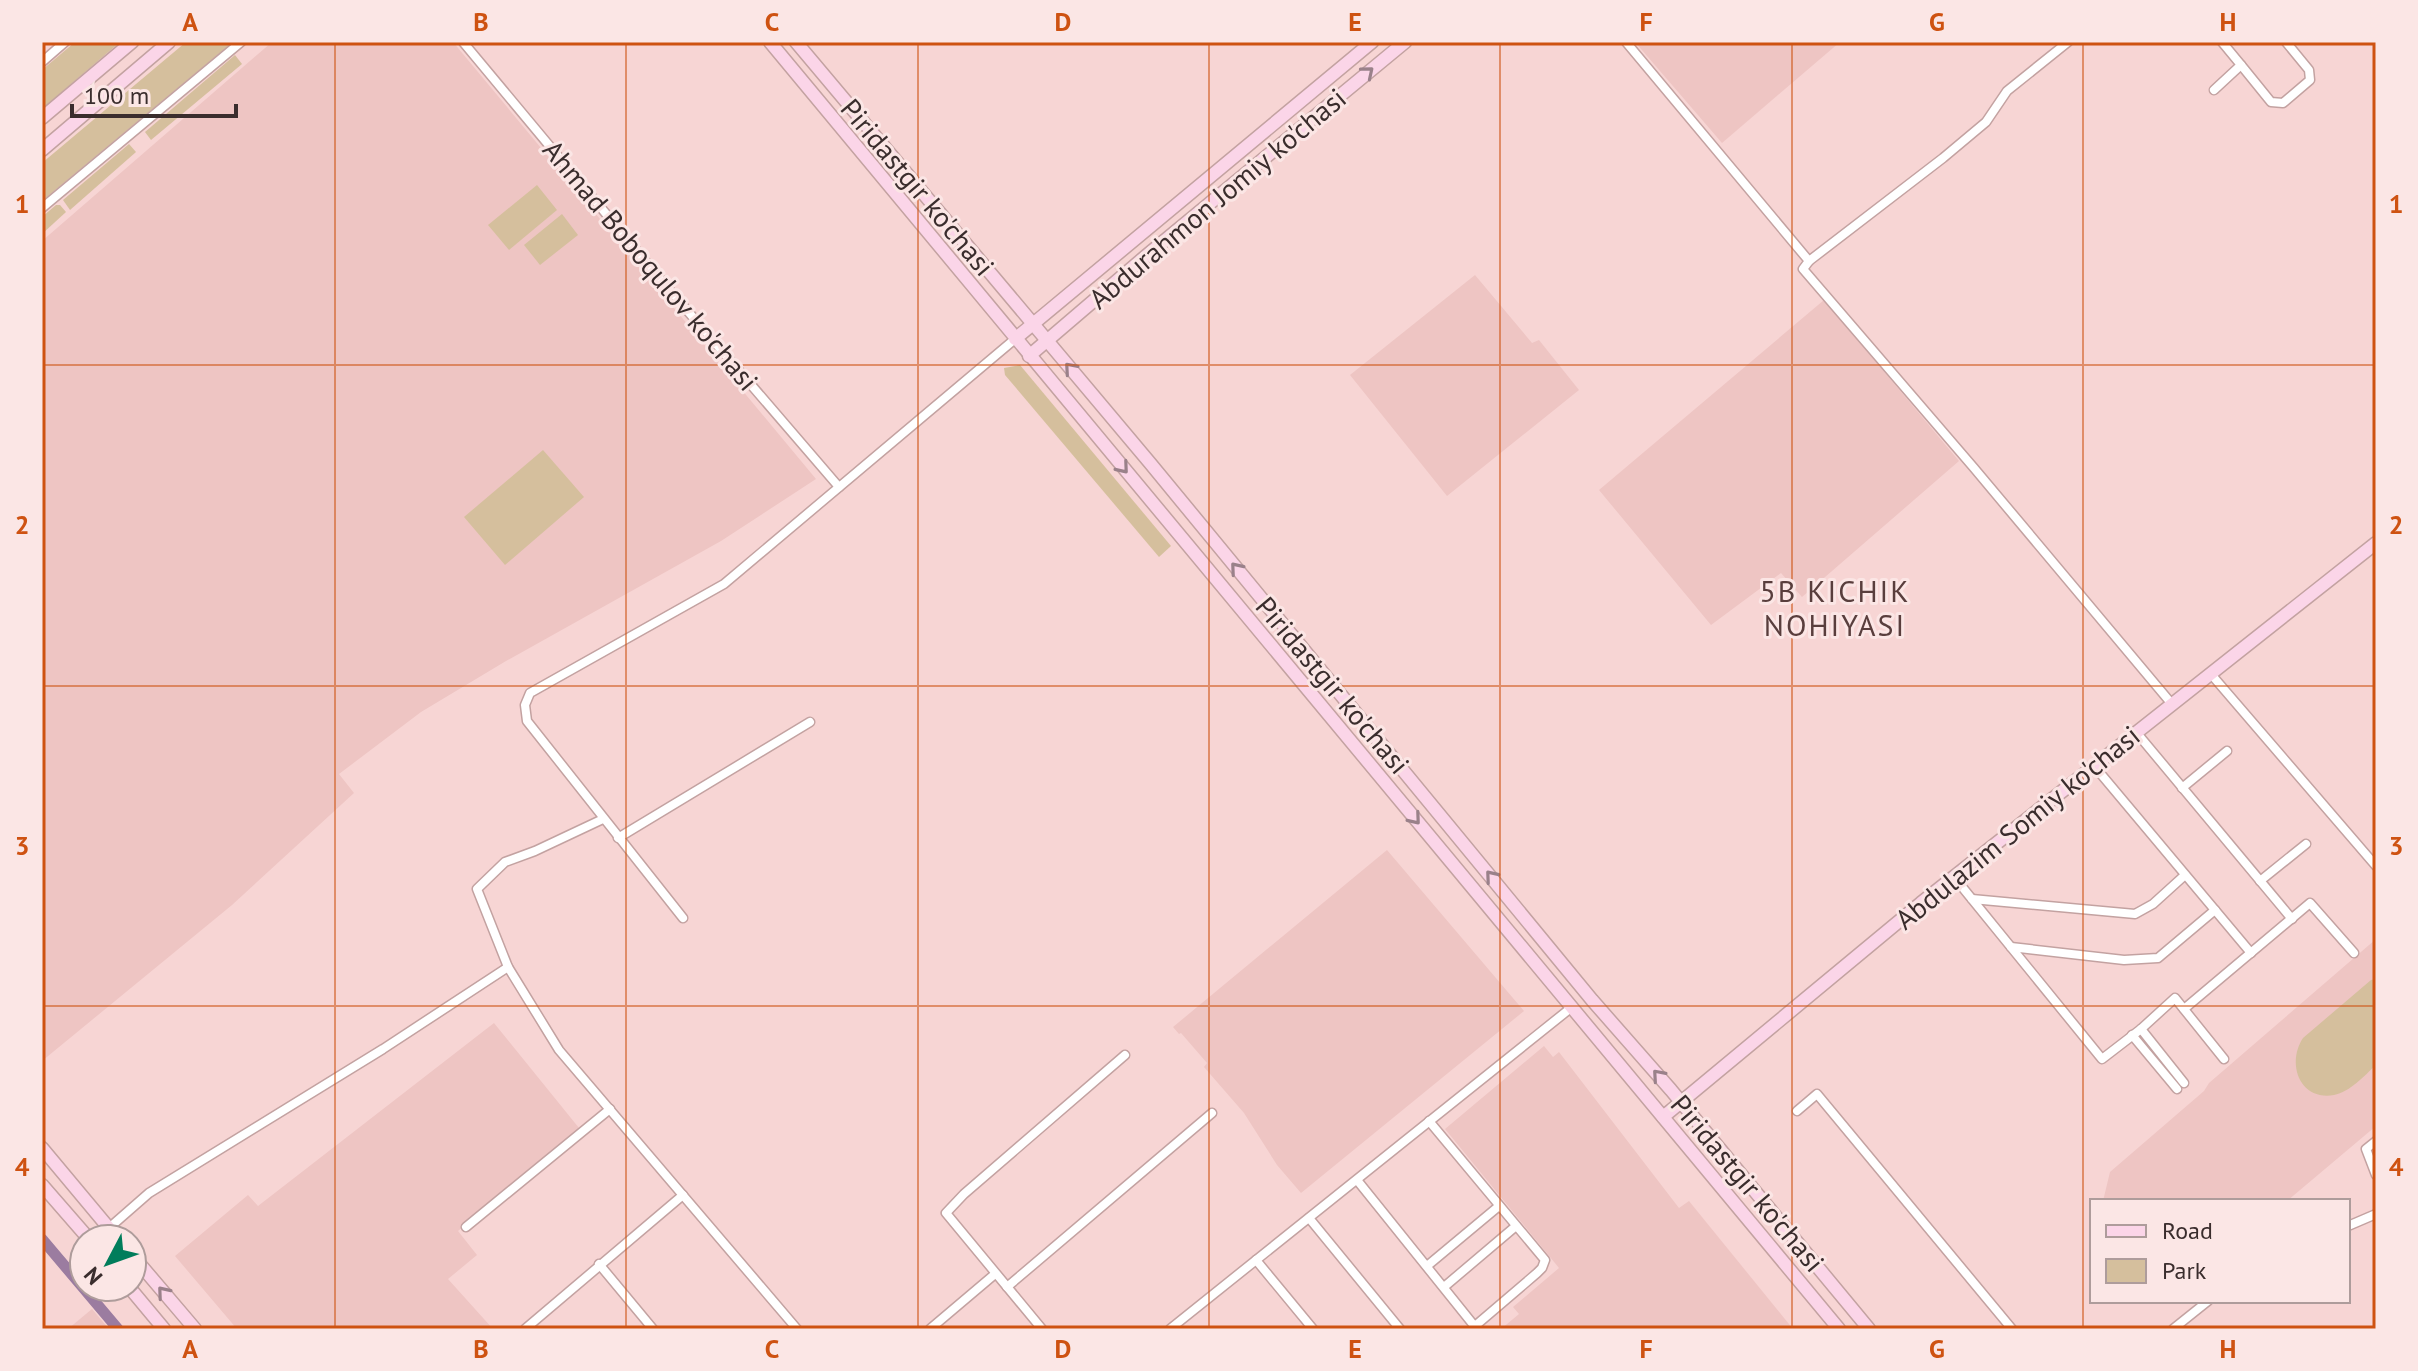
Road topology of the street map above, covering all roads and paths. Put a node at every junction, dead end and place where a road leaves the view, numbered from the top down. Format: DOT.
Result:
graph roads {
  1 [pos="65,42"];
  2 [pos="132,42"];
  3 [pos="169,42"];
  4 [pos="241,42"];
  5 [pos="463,42"];
  6 [pos="770,42"];
  7 [pos="796,42"];
  8 [pos="1372,42"];
  9 [pos="1405,42"];
  10 [pos="1626,42"];
  11 [pos="2068,42"];
  12 [pos="2222,42"];
  13 [pos="2286,42"];
  14 [pos="42,62"];
  15 [pos="2241,65"];
  16 [pos="2214,90"];
  17 [pos="42,118"];
  18 [pos="42,150"];
  19 [pos="42,208"];
  20 [pos="1809,261"];
  21 [pos="1031,323"];
  22 [pos="1015,339"];
  23 [pos="1046,341"];
  24 [pos="1029,356"];
  25 [pos="839,487"];
  26 [pos="2376,543"];
  27 [pos="2210,673"];
  28 [pos="2171,703"];
  29 [pos="810,722"];
  30 [pos="2136,732"];
  31 [pos="2227,751"];
  32 [pos="2095,767"];
  33 [pos="2182,788"];
  34 [pos="603,819"];
  35 [pos="618,838"];
  36 [pos="2306,844"];
  37 [pos="2376,866"];
  38 [pos="2185,875"];
  39 [pos="1954,877"];
  40 [pos="2260,881"];
  41 [pos="1972,899"];
  42 [pos="2215,910"];
  43 [pos="683,918"];
  44 [pos="2292,919"];
  45 [pos="2011,947"];
  46 [pos="2251,953"];
  47 [pos="2354,953"];
  48 [pos="508,967"];
  49 [pos="1572,1007"];
  50 [pos="2184,1009"];
  51 [pos="2141,1029"];
  52 [pos="2132,1035"];
  53 [pos="1125,1055"];
  54 [pos="2224,1059"];
  55 [pos="1681,1103"];
  56 [pos="610,1109"];
  57 [pos="1797,1111"];
  58 [pos="1212,1113"];
  59 [pos="1663,1117"];
  60 [pos="1429,1121"];
  61 [pos="2376,1141"];
  62 [pos="42,1148"];
  63 [pos="2376,1175"];
  64 [pos="67,1177"];
  65 [pos="1357,1180"];
  66 [pos="45,1188"];
  67 [pos="683,1195"];
  68 [pos="1499,1206"];
  69 [pos="2376,1214"];
  70 [pos="1309,1218"];
  71 [pos="75,1223"];
  72 [pos="105,1223"];
  73 [pos="115,1223"];
  74 [pos="2350,1225"];
  75 [pos="1516,1226"];
  76 [pos="466,1227"];
  77 [pos="1256,1260"];
  78 [pos="599,1264"];
  79 [pos="1427,1266"];
  80 [pos="148,1274"];
  81 [pos="995,1274"];
  82 [pos="1007,1287"];
  83 [pos="1444,1287"];
  84 [pos="142,1303"];
  85 [pos="2206,1303"];
  86 [pos="1476,1328"];
  87 [pos="164,1329"];
  88 [pos="195,1329"];
  89 [pos="525,1329"];
  90 [pos="653,1329"];
  91 [pos="797,1329"];
  92 [pos="930,1329"];
  93 [pos="1042,1329"];
  94 [pos="1170,1329"];
  95 [pos="1313,1329"];
  96 [pos="1400,1329"];
  97 [pos="1839,1329"];
  98 [pos="1869,1329"];
  99 [pos="2012,1329"];
  100 [pos="2173,1329"];
  1 -- 14 [label="street"];
  2 -- 17 [label="main road"];
  3 -- 18 [label="main road"];
  4 -- 19 [label="street"];
  5 -- 25 [label="street, Ahmad Boboqulov ko'chasi"];
  6 -- 22 [label="main road, Piridastgir ko'chasi"];
  7 -- 21 [label="main road, Piridastgir ko'chasi"];
  8 -- 21 [label="main road, Abdurahmon Jomiy ko'chasi"];
  23 -- 9 [label="main road, Abdurahmon Jomiy ko'chasi, one-way"];
  10 -- 20 [label="street"];
  11 -- 20 [label="street"];
  12 -- 15 [label="street"];
  13 -- 15 [label="street"];
  15 -- 16 [label="street"];
  20 -- 28 [label="street"];
  21 -- 22 [label="main road, Abdurahmon Jomiy ko'chasi"];
  21 -- 23 [label="main road, Piridastgir ko'chasi"];
  22 -- 24 [label="main road, Piridastgir ko'chasi"];
  22 -- 25 [label="street"];
  23 -- 24 [label="main road, Abdurahmon Jomiy ko'chasi"];
  55 -- 23 [label="main road, Piridastgir ko'chasi, one-way"];
  24 -- 49 [label="main road, Piridastgir ko'chasi, one-way"];
  25 -- 34 [label="street"];
  26 -- 27 [label="main road, Abdulazim Somiy ko'chasi"];
  27 -- 28 [label="main road, Abdulazim Somiy ko'chasi"];
  27 -- 37 [label="street"];
  28 -- 30 [label="main road, Abdulazim Somiy ko'chasi"];
  29 -- 35 [label="street"];
  30 -- 32 [label="main road, Abdulazim Somiy ko'chasi"];
  30 -- 33 [label="street"];
  31 -- 33 [label="street"];
  32 -- 38 [label="street"];
  32 -- 39 [label="main road, Abdulazim Somiy ko'chasi"];
  33 -- 40 [label="street"];
  34 -- 35 [label="street"];
  34 -- 48 [label="street"];
  35 -- 43 [label="street"];
  36 -- 40 [label="street"];
  38 -- 41 [label="street"];
  38 -- 42 [label="street"];
  39 -- 41 [label="street"];
  39 -- 55 [label="main road, Abdulazim Somiy ko'chasi"];
  40 -- 44 [label="street"];
  41 -- 45 [label="street"];
  42 -- 45 [label="street"];
  42 -- 46 [label="street"];
  44 -- 46 [label="street"];
  44 -- 47 [label="street"];
  45 -- 52 [label="street"];
  46 -- 50 [label="street"];
  48 -- 56 [label="street"];
  48 -- 73 [label="street"];
  49 -- 59 [label="main road, Piridastgir ko'chasi"];
  49 -- 60 [label="street"];
  50 -- 51 [label="street"];
  50 -- 54 [label="street"];
  51 -- 52 [label="street"];
  51 -- 52 [label="street"];
  53 -- 81 [label="street"];
  55 -- 59 [label="main road, Abdulazim Somiy ko'chasi"];
  55 -- 98 [label="main road, Piridastgir ko'chasi"];
  56 -- 67 [label="street"];
  56 -- 76 [label="street"];
  57 -- 99 [label="street"];
  58 -- 82 [label="street"];
  59 -- 97 [label="main road, Piridastgir ko'chasi"];
  60 -- 65 [label="street"];
  60 -- 68 [label="street"];
  61 -- 63 [label="street"];
  62 -- 64 [label="main road"];
  64 -- 66 [label="main road"];
  64 -- 72 [label="main road"];
  65 -- 70 [label="street"];
  65 -- 79 [label="street"];
  66 -- 71 [label="main road"];
  67 -- 78 [label="street"];
  67 -- 91 [label="street"];
  68 -- 75 [label="street"];
  68 -- 79 [label="street"];
  69 -- 74 [label="street"];
  70 -- 77 [label="street"];
  70 -- 96 [label="street"];
  75 -- 83 [label="street"];
  75 -- 86 [label="street"];
  77 -- 94 [label="street"];
  77 -- 95 [label="street"];
  78 -- 89 [label="street"];
  78 -- 90 [label="street"];
  79 -- 83 [label="street"];
  88 -- 80 [label="main road, one-way"];
  81 -- 82 [label="street"];
  81 -- 92 [label="street"];
  82 -- 93 [label="street"];
  83 -- 86 [label="street"];
  84 -- 87 [label="main road"];
  85 -- 100 [label="street"];
}
